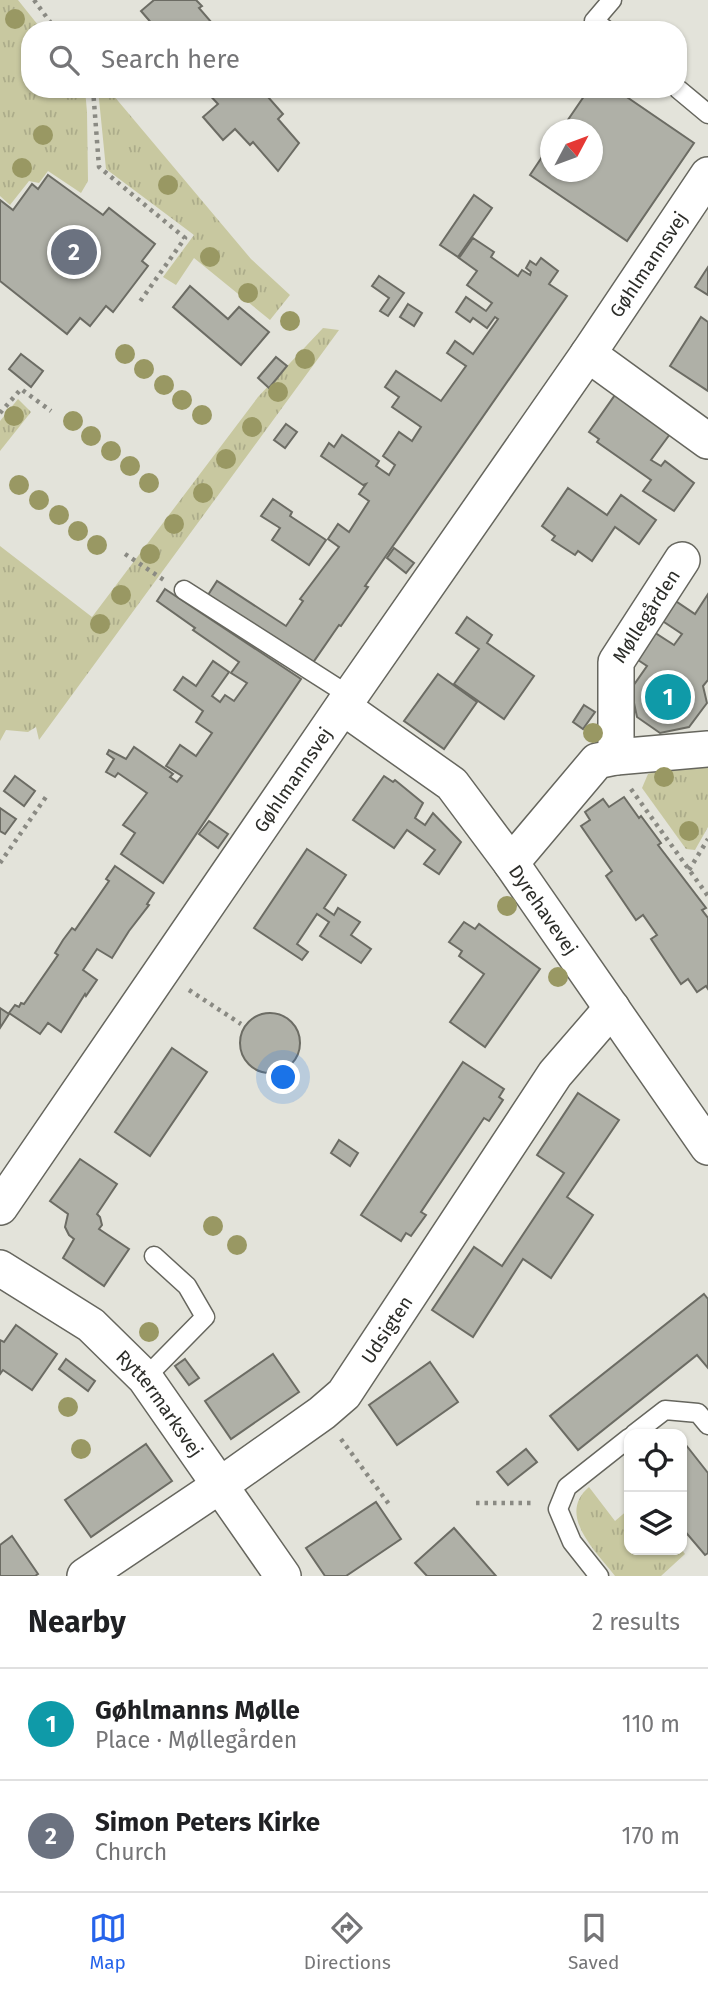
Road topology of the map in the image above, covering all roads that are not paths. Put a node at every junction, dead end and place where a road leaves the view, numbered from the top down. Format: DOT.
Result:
graph roads {
  1 [pos="612,0"];
  2 [pos="595,21"];
  3 [pos="687,96"];
  4 [pos="708,114"];
  5 [pos="708,175"];
  6 [pos="588,354"];
  7 [pos="708,441"];
  8 [pos="682,560"];
  9 [pos="184,590"];
  10 [pos="346,702"];
  11 [pos="708,749"];
  12 [pos="616,757"];
  13 [pos="510,863"];
  14 [pos="612,1008"];
  15 [pos="708,1147"];
  16 [pos="0,1207"];
  17 [pos="154,1256"];
  18 [pos="0,1268"];
  19 [pos="145,1378"];
  20 [pos="708,1425"];
  21 [pos="641,1429"];
  22 [pos="624,1442"];
  23 [pos="219,1486"];
  24 [pos="85,1576"];
  25 [pos="283,1576"];
  26 [pos="599,1576"];
  1 -- 2 [label="lane"];
  3 -- 4 [label="lane"];
  5 -- 6 [label="street, Gøhlmannsvej"];
  6 -- 7 [label="street"];
  6 -- 10 [label="street, Gøhlmannsvej"];
  8 -- 12 [label="street, Møllegården"];
  9 -- 10 [label="lane"];
  10 -- 13 [label="street, Dyrehavevej"];
  10 -- 16 [label="street, Gøhlmannsvej"];
  11 -- 12 [label="street"];
  12 -- 13 [label="street"];
  13 -- 14 [label="street, Dyrehavevej"];
  14 -- 15 [label="street, Dyrehavevej"];
  14 -- 23 [label="street, Udsigten"];
  17 -- 19 [label="lane"];
  18 -- 19 [label="street, Ryttermarksvej"];
  19 -- 23 [label="street, Ryttermarksvej"];
  20 -- 21 [label="lane"];
  22 -- 26 [label="lane"];
  23 -- 24 [label="street, Udsigten"];
  23 -- 25 [label="street, Ryttermarksvej"];
}
